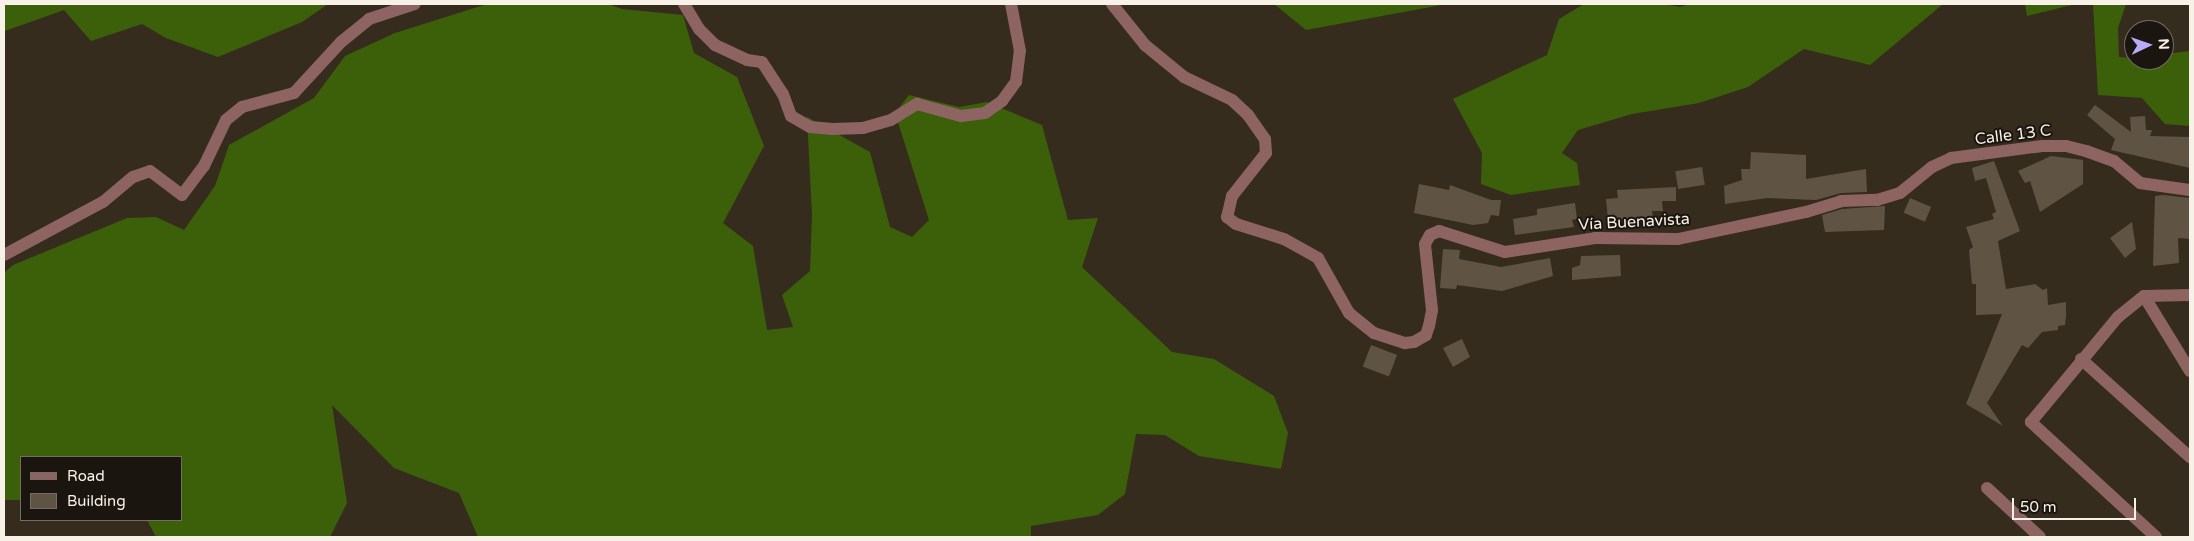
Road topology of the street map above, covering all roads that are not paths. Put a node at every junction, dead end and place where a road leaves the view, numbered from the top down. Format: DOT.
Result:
graph roads {
  1 [pos="415,4"];
  2 [pos="684,4"];
  3 [pos="1011,4"];
  4 [pos="1112,4"];
  5 [pos="2190,190"];
  6 [pos="1900,193"];
  7 [pos="4,255"];
  8 [pos="2190,295"];
  9 [pos="2144,296"];
  10 [pos="2081,359"];
  11 [pos="2190,371"];
  12 [pos="2190,457"];
  13 [pos="1987,488"];
  14 [pos="2040,537"];
  15 [pos="2156,537"];
  1 -- 7 [label="street"];
  2 -- 3 [label="street"];
  4 -- 6 [label="street, Vía Buenavista"];
  5 -- 6 [label="street, Calle 13 C"];
  8 -- 9 [label="street"];
  9 -- 10 [label="street"];
  9 -- 11 [label="street"];
  10 -- 12 [label="street"];
  10 -- 15 [label="street"];
  13 -- 14 [label="street"];
}
